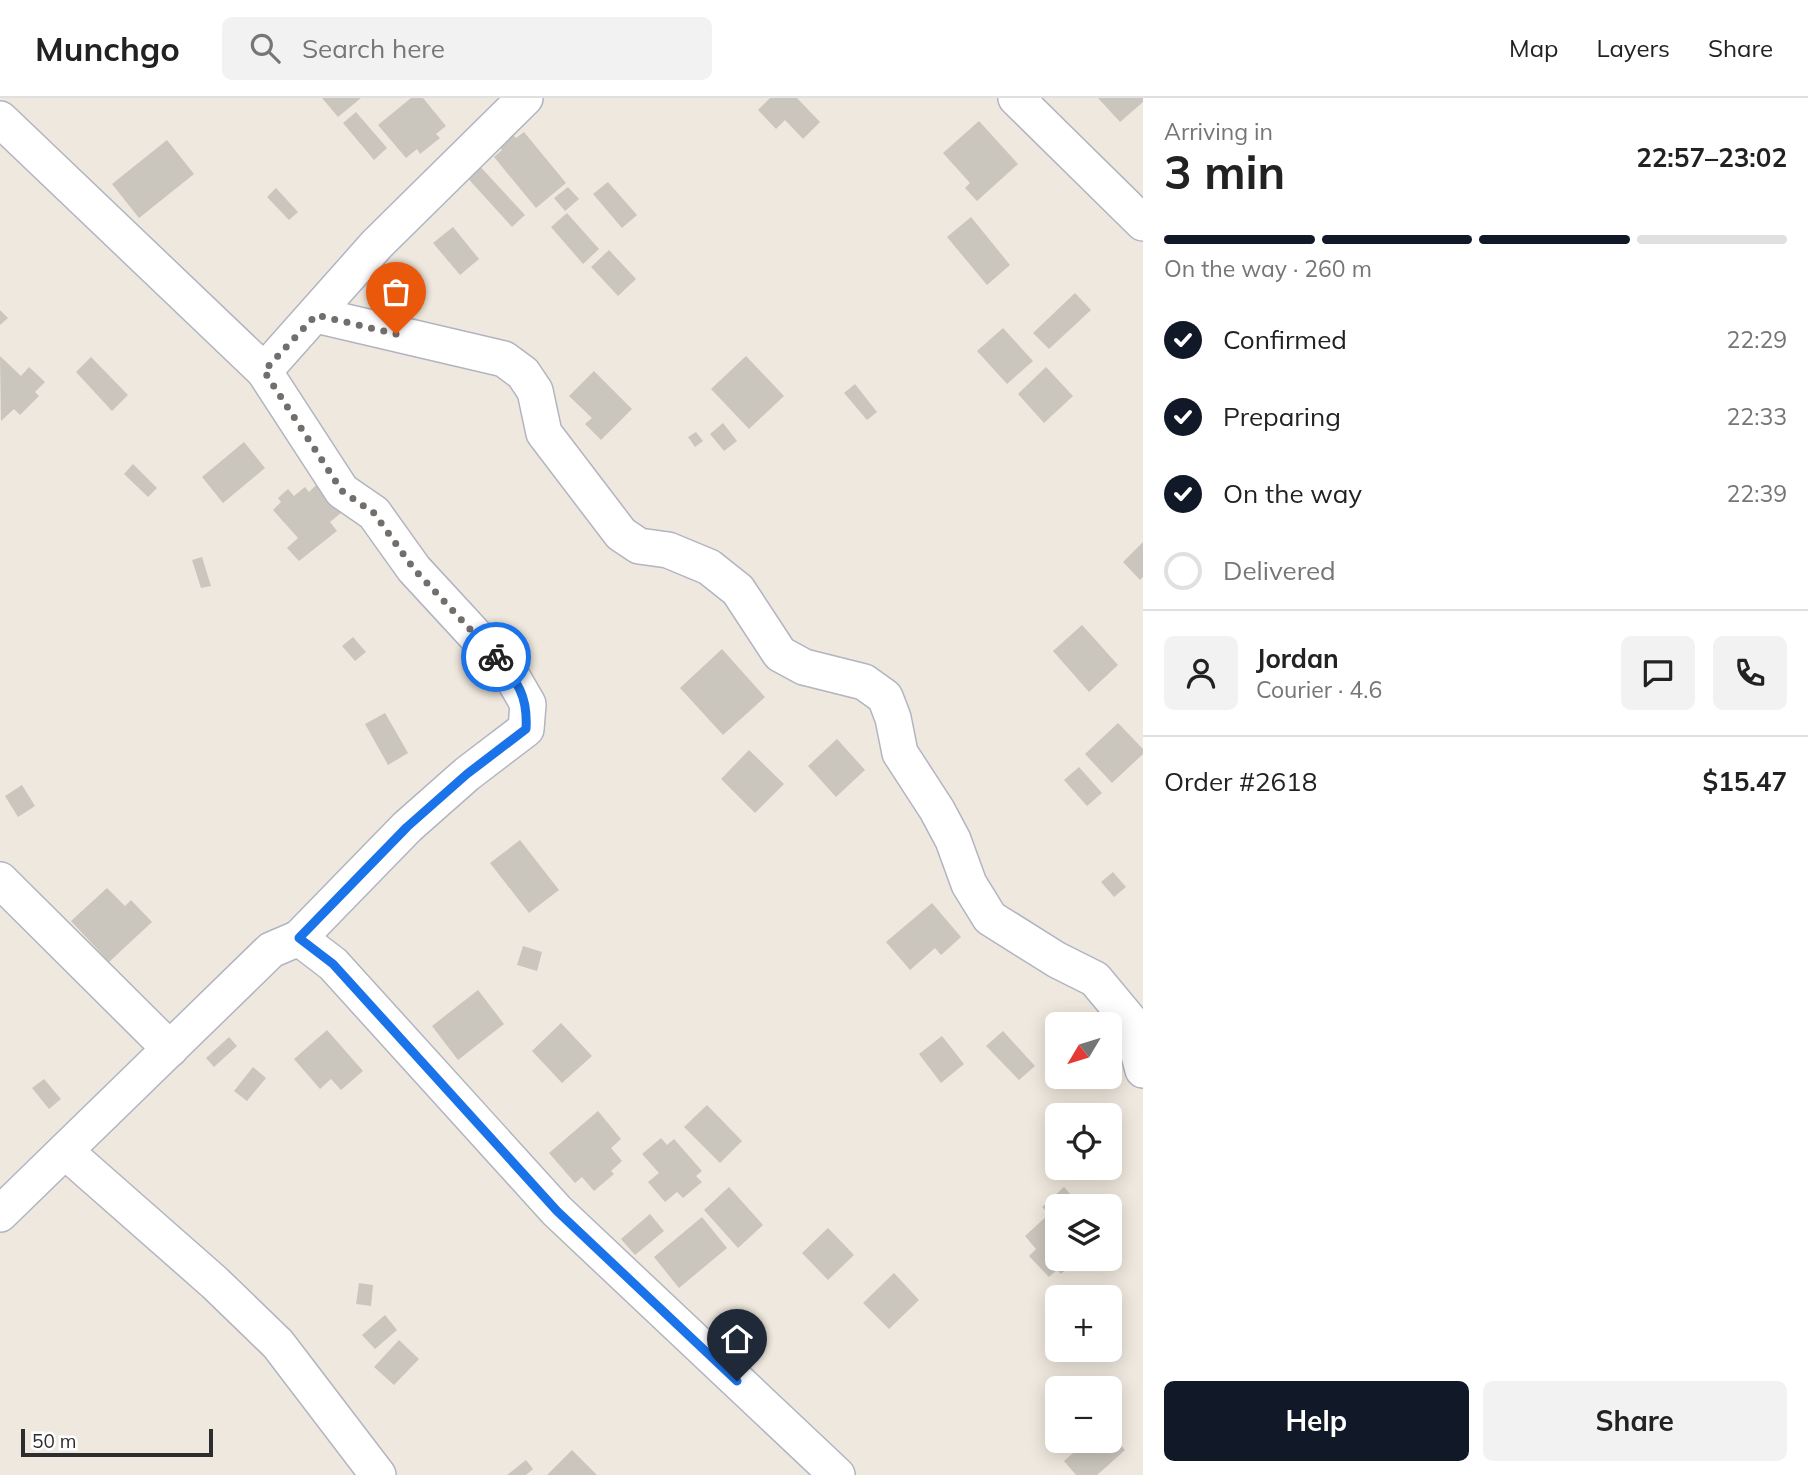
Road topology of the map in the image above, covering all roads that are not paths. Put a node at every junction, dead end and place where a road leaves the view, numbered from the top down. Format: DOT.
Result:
graph roads {
  1 [pos="525,98"];
  2 [pos="1016,98"];
  3 [pos="0,119"];
  4 [pos="1143,223"];
  5 [pos="316,315"];
  6 [pos="264,371"];
  7 [pos="0,880"];
  8 [pos="299,938"];
  9 [pos="170,1049"];
  10 [pos="1143,1068"];
  11 [pos="65,1151"];
  12 [pos="0,1214"];
  13 [pos="378,1475"];
  14 [pos="837,1475"];
  1 -- 5 [label="street"];
  2 -- 4 [label="street"];
  3 -- 6 [label="street"];
  5 -- 6 [label="street"];
  5 -- 10 [label="street"];
  6 -- 8 [label="street"];
  7 -- 9 [label="street"];
  8 -- 9 [label="street"];
  8 -- 14 [label="street"];
  9 -- 11 [label="street"];
  11 -- 12 [label="street"];
  11 -- 13 [label="street"];
}
